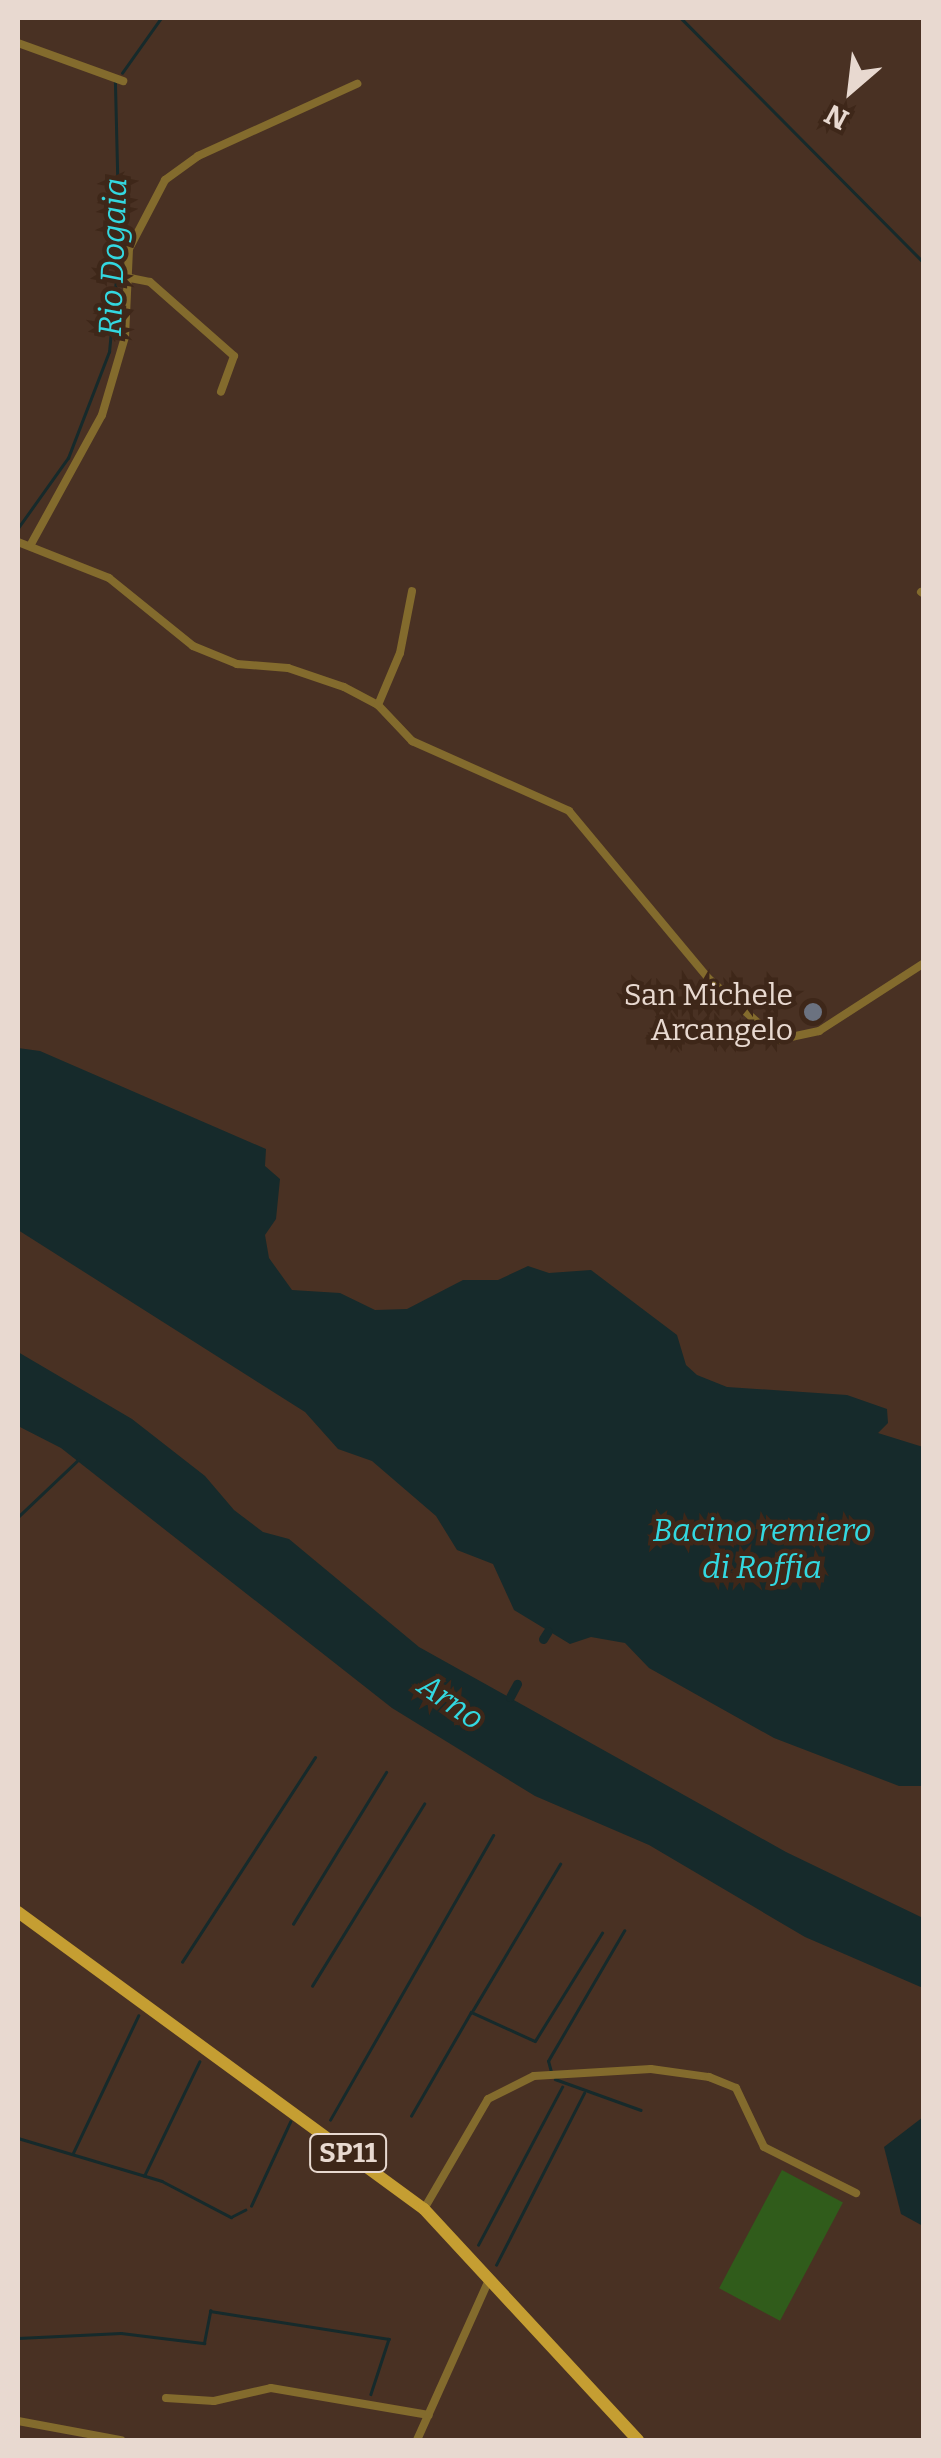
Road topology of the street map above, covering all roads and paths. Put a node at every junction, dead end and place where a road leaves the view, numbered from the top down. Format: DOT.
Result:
graph roads {
  1 [pos="18,43"];
  2 [pos="123,82"];
  3 [pos="356,84"];
  4 [pos="130,278"];
  5 [pos="221,392"];
  6 [pos="18,542"];
  7 [pos="30,546"];
  8 [pos="412,591"];
  9 [pos="378,705"];
  10 [pos="924,963"];
  11 [pos="18,1912"];
  12 [pos="856,2193"];
  13 [pos="424,2209"];
  14 [pos="490,2280"];
  15 [pos="166,2398"];
  16 [pos="429,2415"];
  17 [pos="18,2421"];
  18 [pos="121,2440"];
  19 [pos="417,2440"];
  20 [pos="638,2440"];
  1 -- 2 [label="street"];
  3 -- 4 [label="street"];
  4 -- 5 [label="street"];
  4 -- 7 [label="street"];
  6 -- 7 [label="street"];
  7 -- 9 [label="street"];
  8 -- 9 [label="street"];
  9 -- 10 [label="street"];
  11 -- 13 [label="main road, SP11"];
  12 -- 13 [label="street"];
  13 -- 14 [label="main road, SP11"];
  14 -- 16 [label="street"];
  14 -- 20 [label="main road, SP11"];
  15 -- 16 [label="street"];
  16 -- 19 [label="street"];
  17 -- 18 [label="street"];
}
